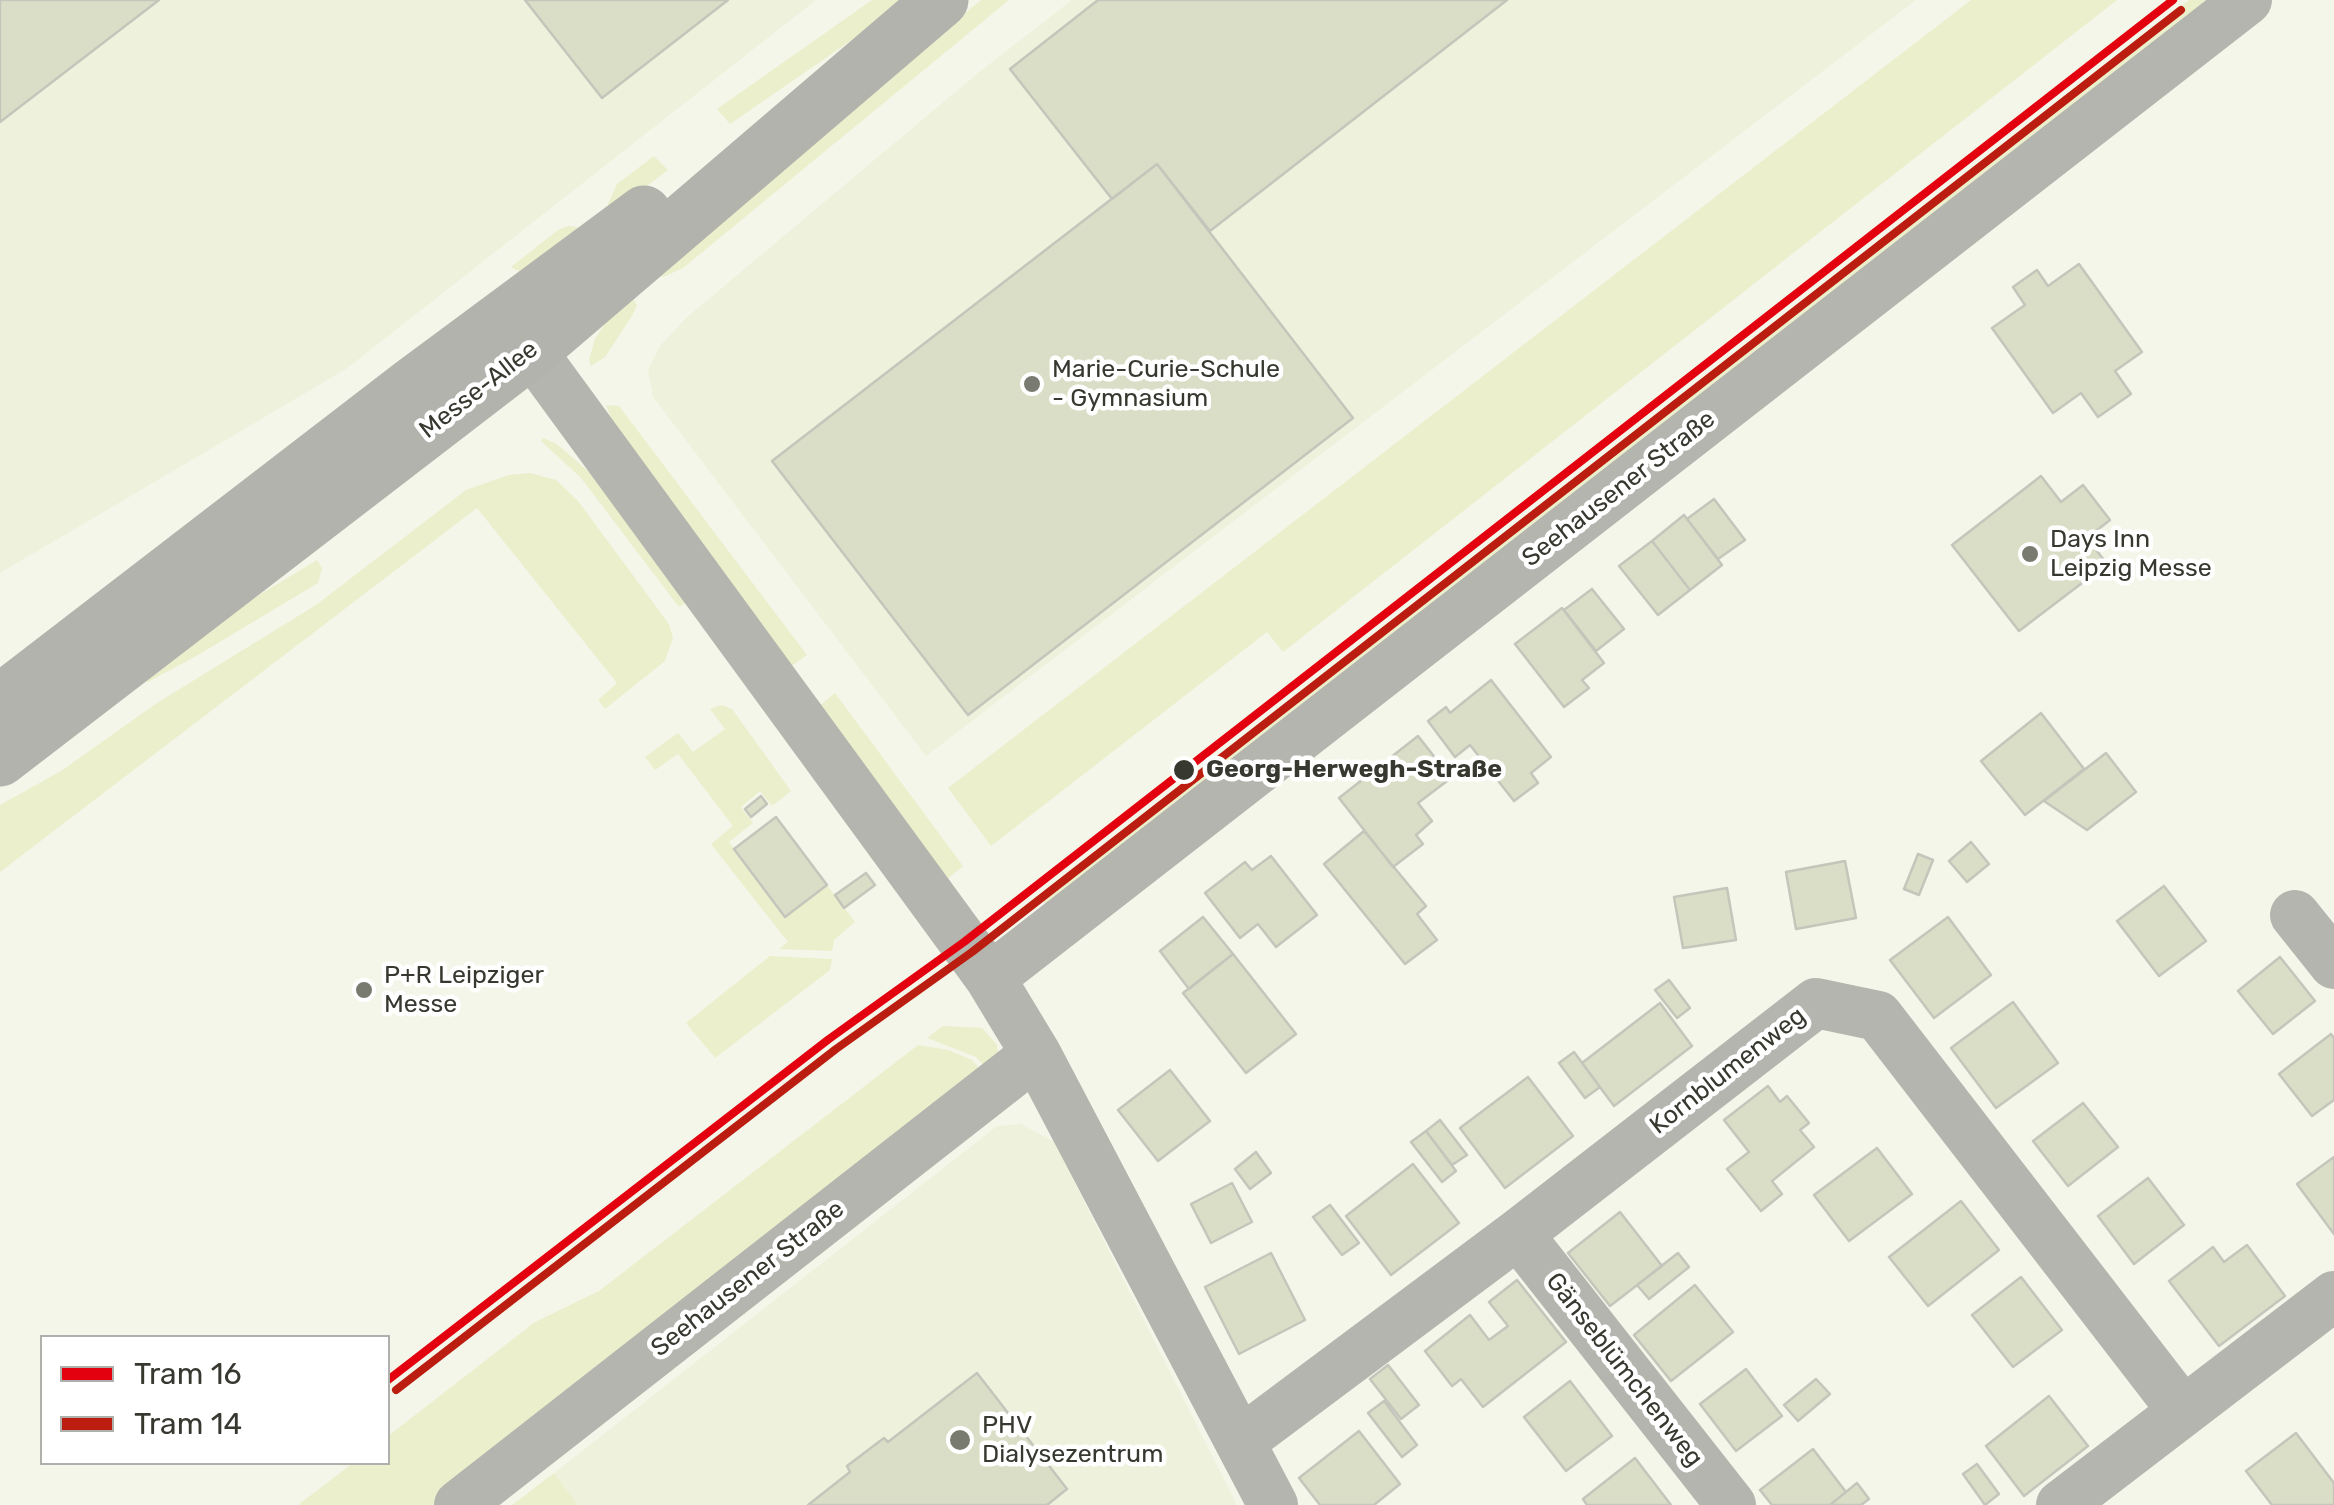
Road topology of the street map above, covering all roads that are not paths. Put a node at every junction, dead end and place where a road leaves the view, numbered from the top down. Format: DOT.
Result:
graph roads {
  1 [pos="939,0"];
  2 [pos="2247,0"];
  3 [pos="518,333"];
  4 [pos="0,702"];
  5 [pos="0,760"];
  6 [pos="2296,915"];
  7 [pos="2334,964"];
  8 [pos="990,978"];
  9 [pos="1036,1054"];
  10 [pos="1518,1234"];
  11 [pos="2334,1296"];
  12 [pos="2182,1410"];
  13 [pos="1240,1441"];
  14 [pos="459,1505"];
  15 [pos="1273,1505"];
  16 [pos="1731,1505"];
  17 [pos="2060,1505"];
  1 -- 3 [label="main road, Messe-Allee"];
  2 -- 8 [label="street, Seehausener Straße"];
  3 -- 4 [label="main road, Messe-Allee"];
  3 -- 5 [label="main road, Messe-Allee"];
  3 -- 8 [label="street"];
  6 -- 7 [label="street"];
  8 -- 9 [label="street"];
  9 -- 13 [label="street"];
  9 -- 14 [label="street, Seehausener Straße"];
  10 -- 12 [label="street, Kornblumenweg"];
  10 -- 13 [label="street, Kornblumenweg"];
  10 -- 16 [label="street, Gänseblümchenweg"];
  11 -- 12 [label="street"];
  12 -- 17 [label="street"];
  13 -- 15 [label="street"];
}
